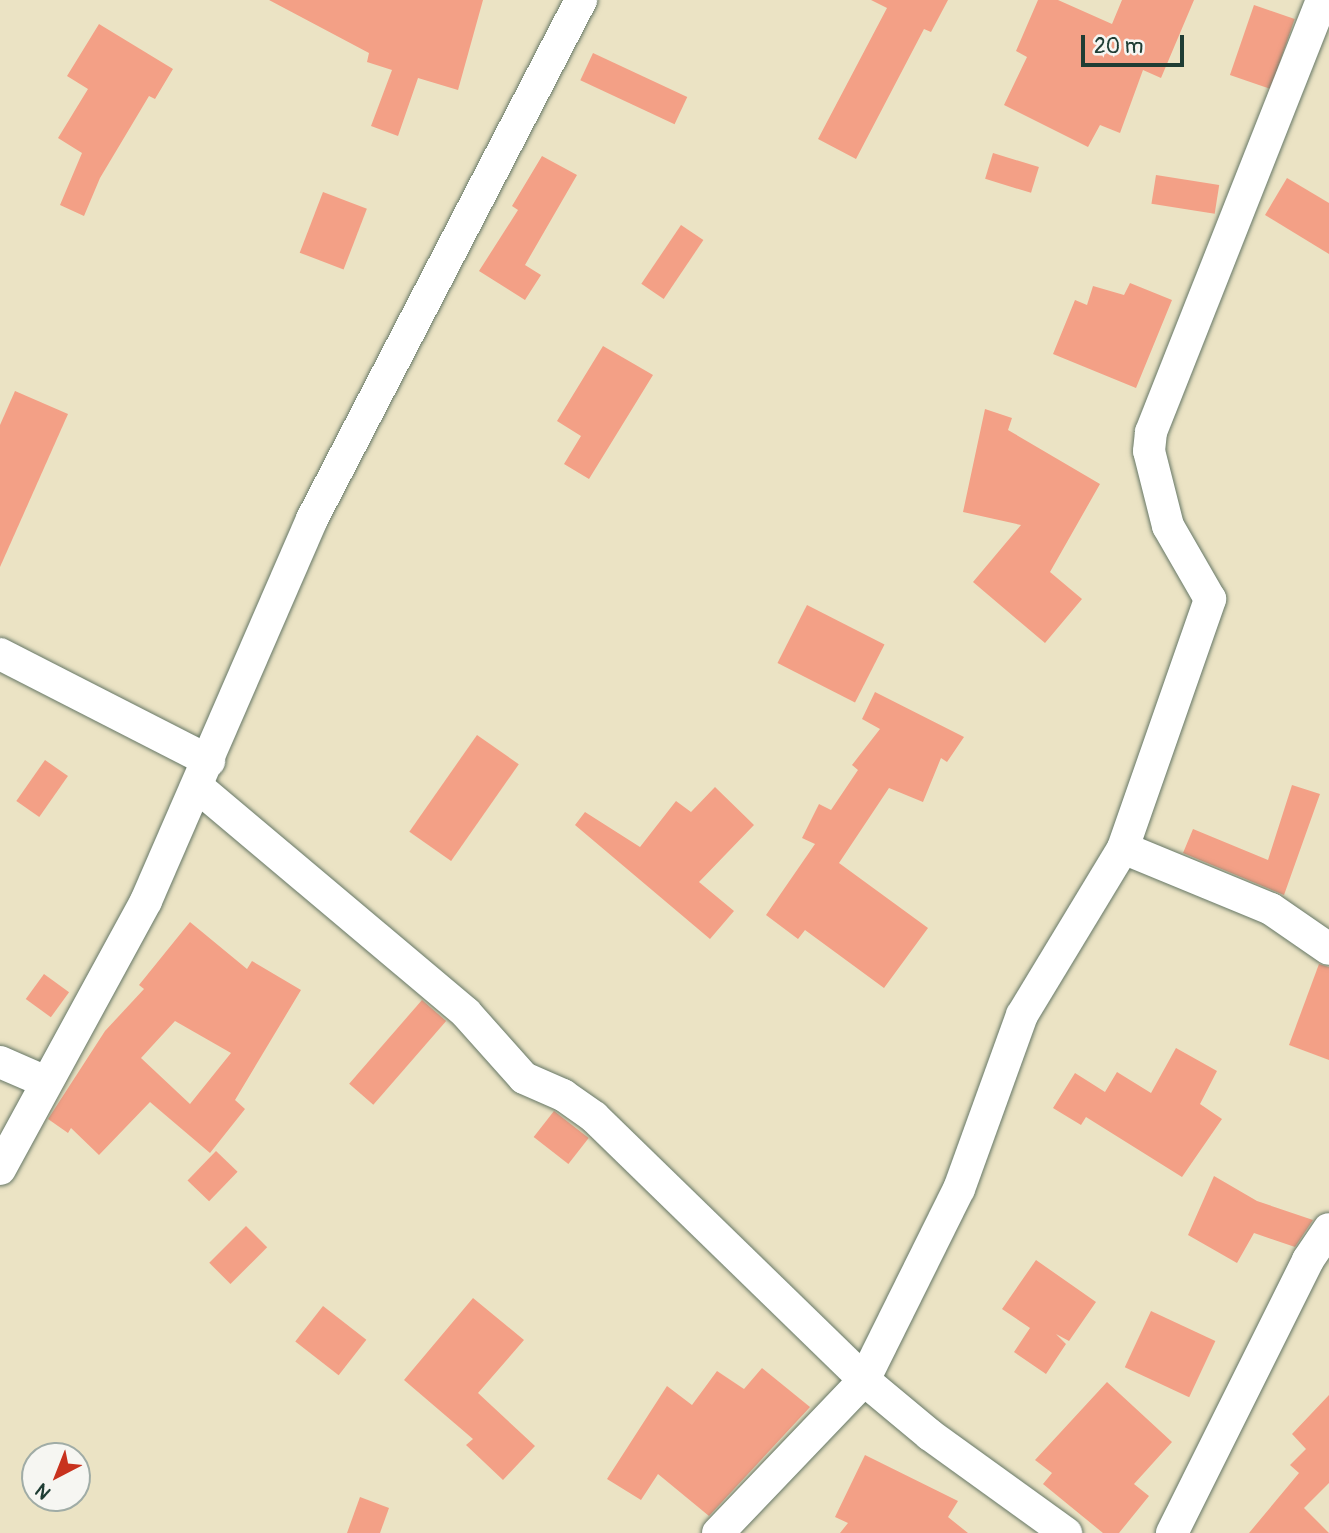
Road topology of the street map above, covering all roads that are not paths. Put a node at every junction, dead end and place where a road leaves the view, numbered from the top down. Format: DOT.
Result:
graph roads {
  1 [pos="581,0"];
  2 [pos="1322,0"];
  3 [pos="0,654"];
  4 [pos="204,775"];
  5 [pos="1123,848"];
  6 [pos="1329,949"];
  7 [pos="0,1062"];
  8 [pos="44,1081"];
  9 [pos="0,1169"];
  10 [pos="1329,1229"];
  11 [pos="864,1380"];
  12 [pos="718,1533"];
  13 [pos="1066,1533"];
  14 [pos="1172,1533"];
  1 -- 4 [label="street"];
  2 -- 5 [label="street"];
  3 -- 4 [label="street"];
  4 -- 8 [label="street"];
  4 -- 11 [label="street"];
  5 -- 6 [label="street"];
  5 -- 11 [label="street"];
  7 -- 8 [label="street"];
  8 -- 9 [label="street"];
  10 -- 14 [label="street"];
  11 -- 12 [label="street"];
  11 -- 13 [label="street"];
}
